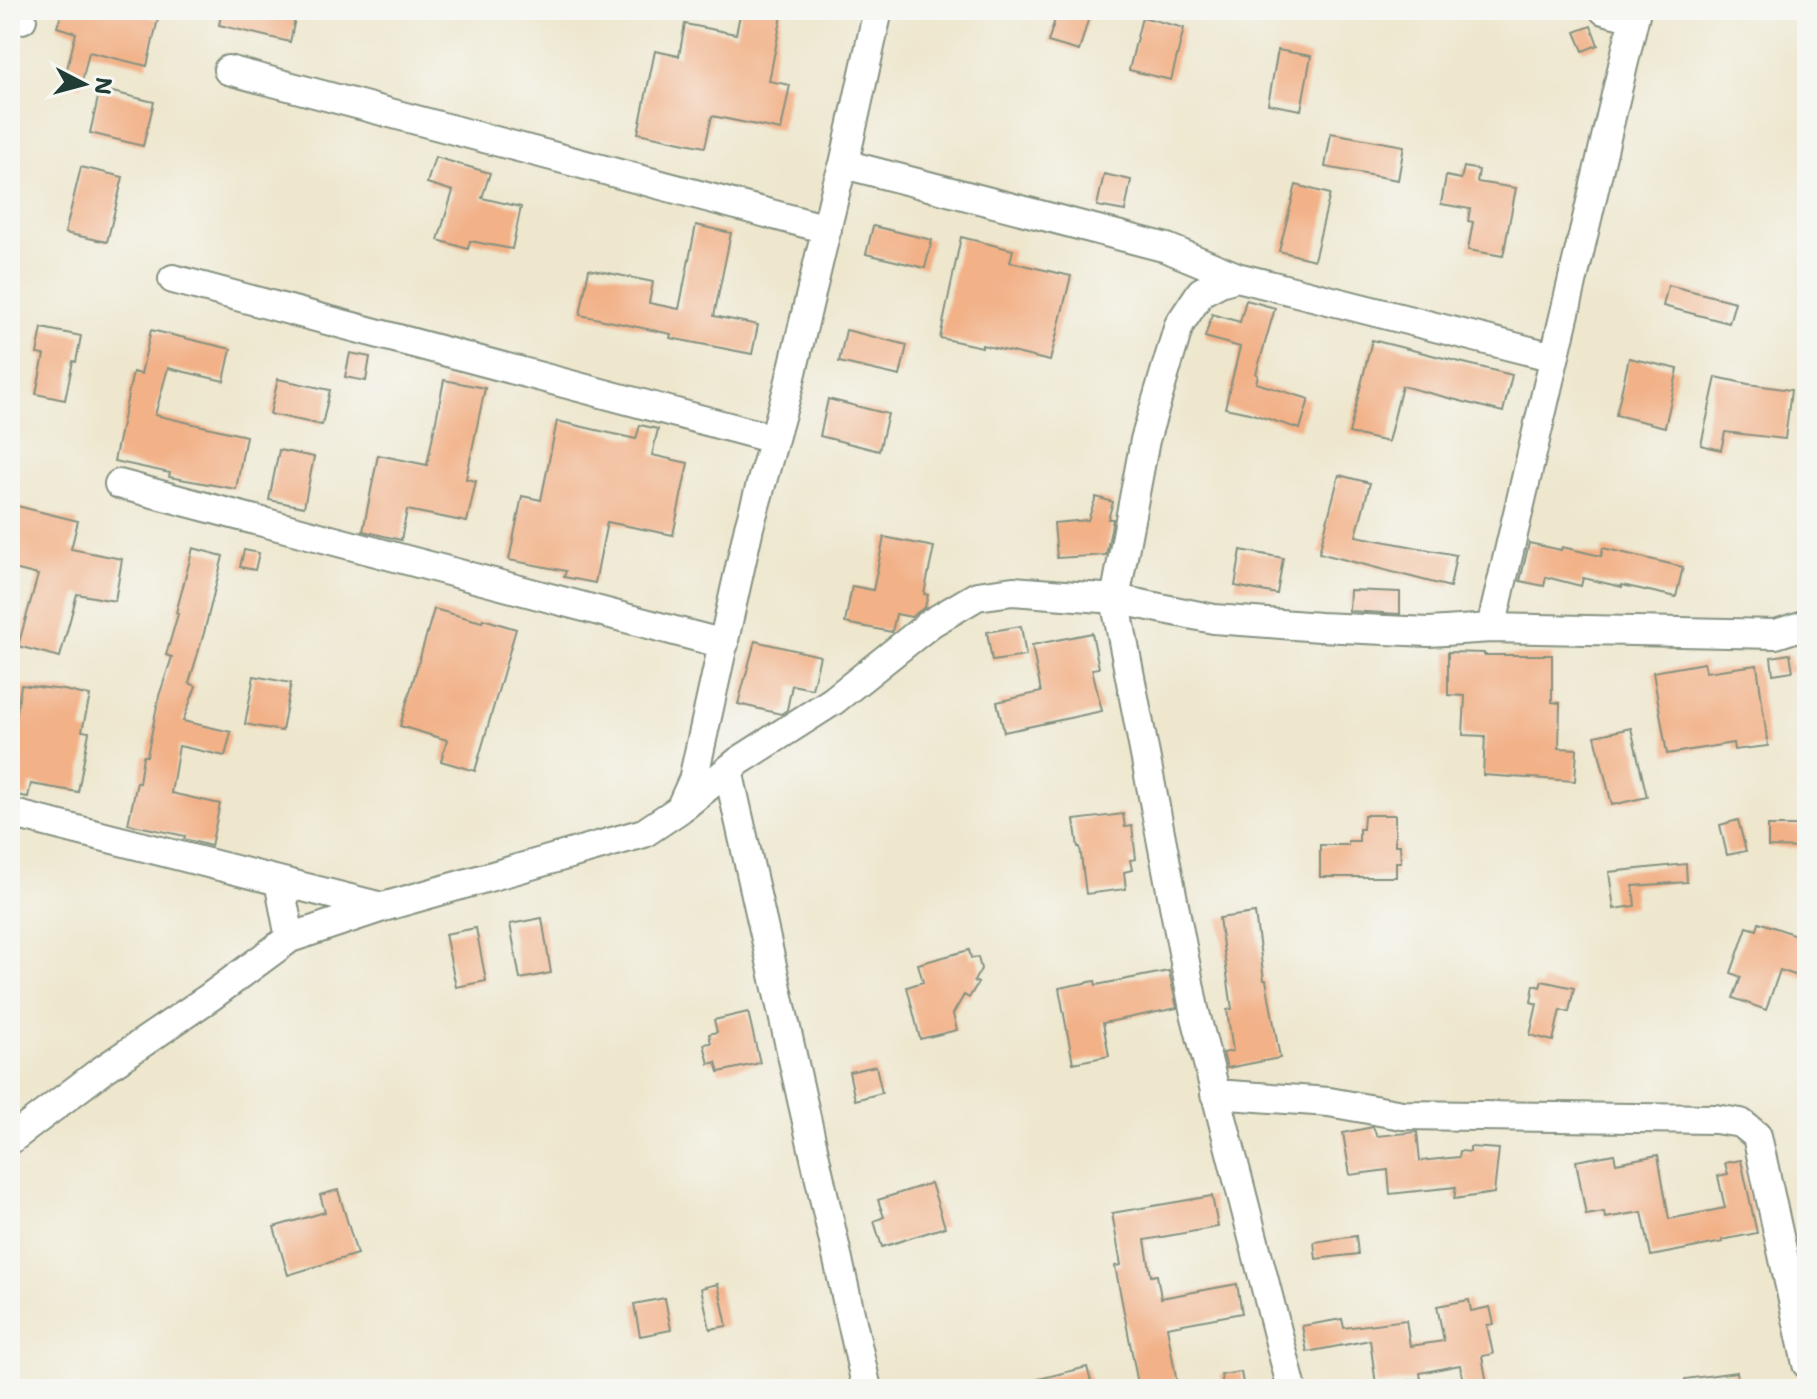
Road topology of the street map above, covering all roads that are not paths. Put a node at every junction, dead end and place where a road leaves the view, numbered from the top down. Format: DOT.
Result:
graph roads {
  1 [pos="878,10"];
  2 [pos="1604,10"];
  3 [pos="1634,14"];
  4 [pos="228,70"];
  5 [pos="844,164"];
  6 [pos="827,229"];
  7 [pos="1167,248"];
  8 [pos="1237,277"];
  9 [pos="173,279"];
  10 [pos="1195,302"];
  11 [pos="1554,357"];
  12 [pos="774,439"];
  13 [pos="119,484"];
  14 [pos="1115,599"];
  15 [pos="1807,624"];
  16 [pos="1491,628"];
  17 [pos="724,644"];
  18 [pos="728,770"];
  19 [pos="680,809"];
  20 [pos="10,813"];
  21 [pos="279,881"];
  22 [pos="383,907"];
  23 [pos="290,938"];
  24 [pos="1215,1094"];
  25 [pos="10,1140"];
  26 [pos="1807,1364"];
  27 [pos="867,1389"];
  28 [pos="1292,1389"];
  1 -- 5 [label="street"];
  2 -- 3 [label="street"];
  3 -- 11 [label="street"];
  4 -- 6 [label="street"];
  5 -- 6 [label="street"];
  5 -- 7 [label="street"];
  6 -- 12 [label="street"];
  7 -- 8 [label="street"];
  7 -- 10 [label="street"];
  8 -- 10 [label="street"];
  8 -- 11 [label="street"];
  9 -- 12 [label="street"];
  10 -- 14 [label="street"];
  11 -- 16 [label="street"];
  12 -- 17 [label="street"];
  13 -- 17 [label="street"];
  14 -- 16 [label="street"];
  14 -- 18 [label="street"];
  14 -- 24 [label="street"];
  15 -- 16 [label="street"];
  17 -- 19 [label="street"];
  18 -- 19 [label="street"];
  18 -- 27 [label="street"];
  19 -- 22 [label="street"];
  20 -- 21 [label="street"];
  21 -- 22 [label="street"];
  21 -- 23 [label="street"];
  22 -- 23 [label="street"];
  23 -- 25 [label="street"];
  24 -- 26 [label="street"];
  24 -- 28 [label="street"];
}
